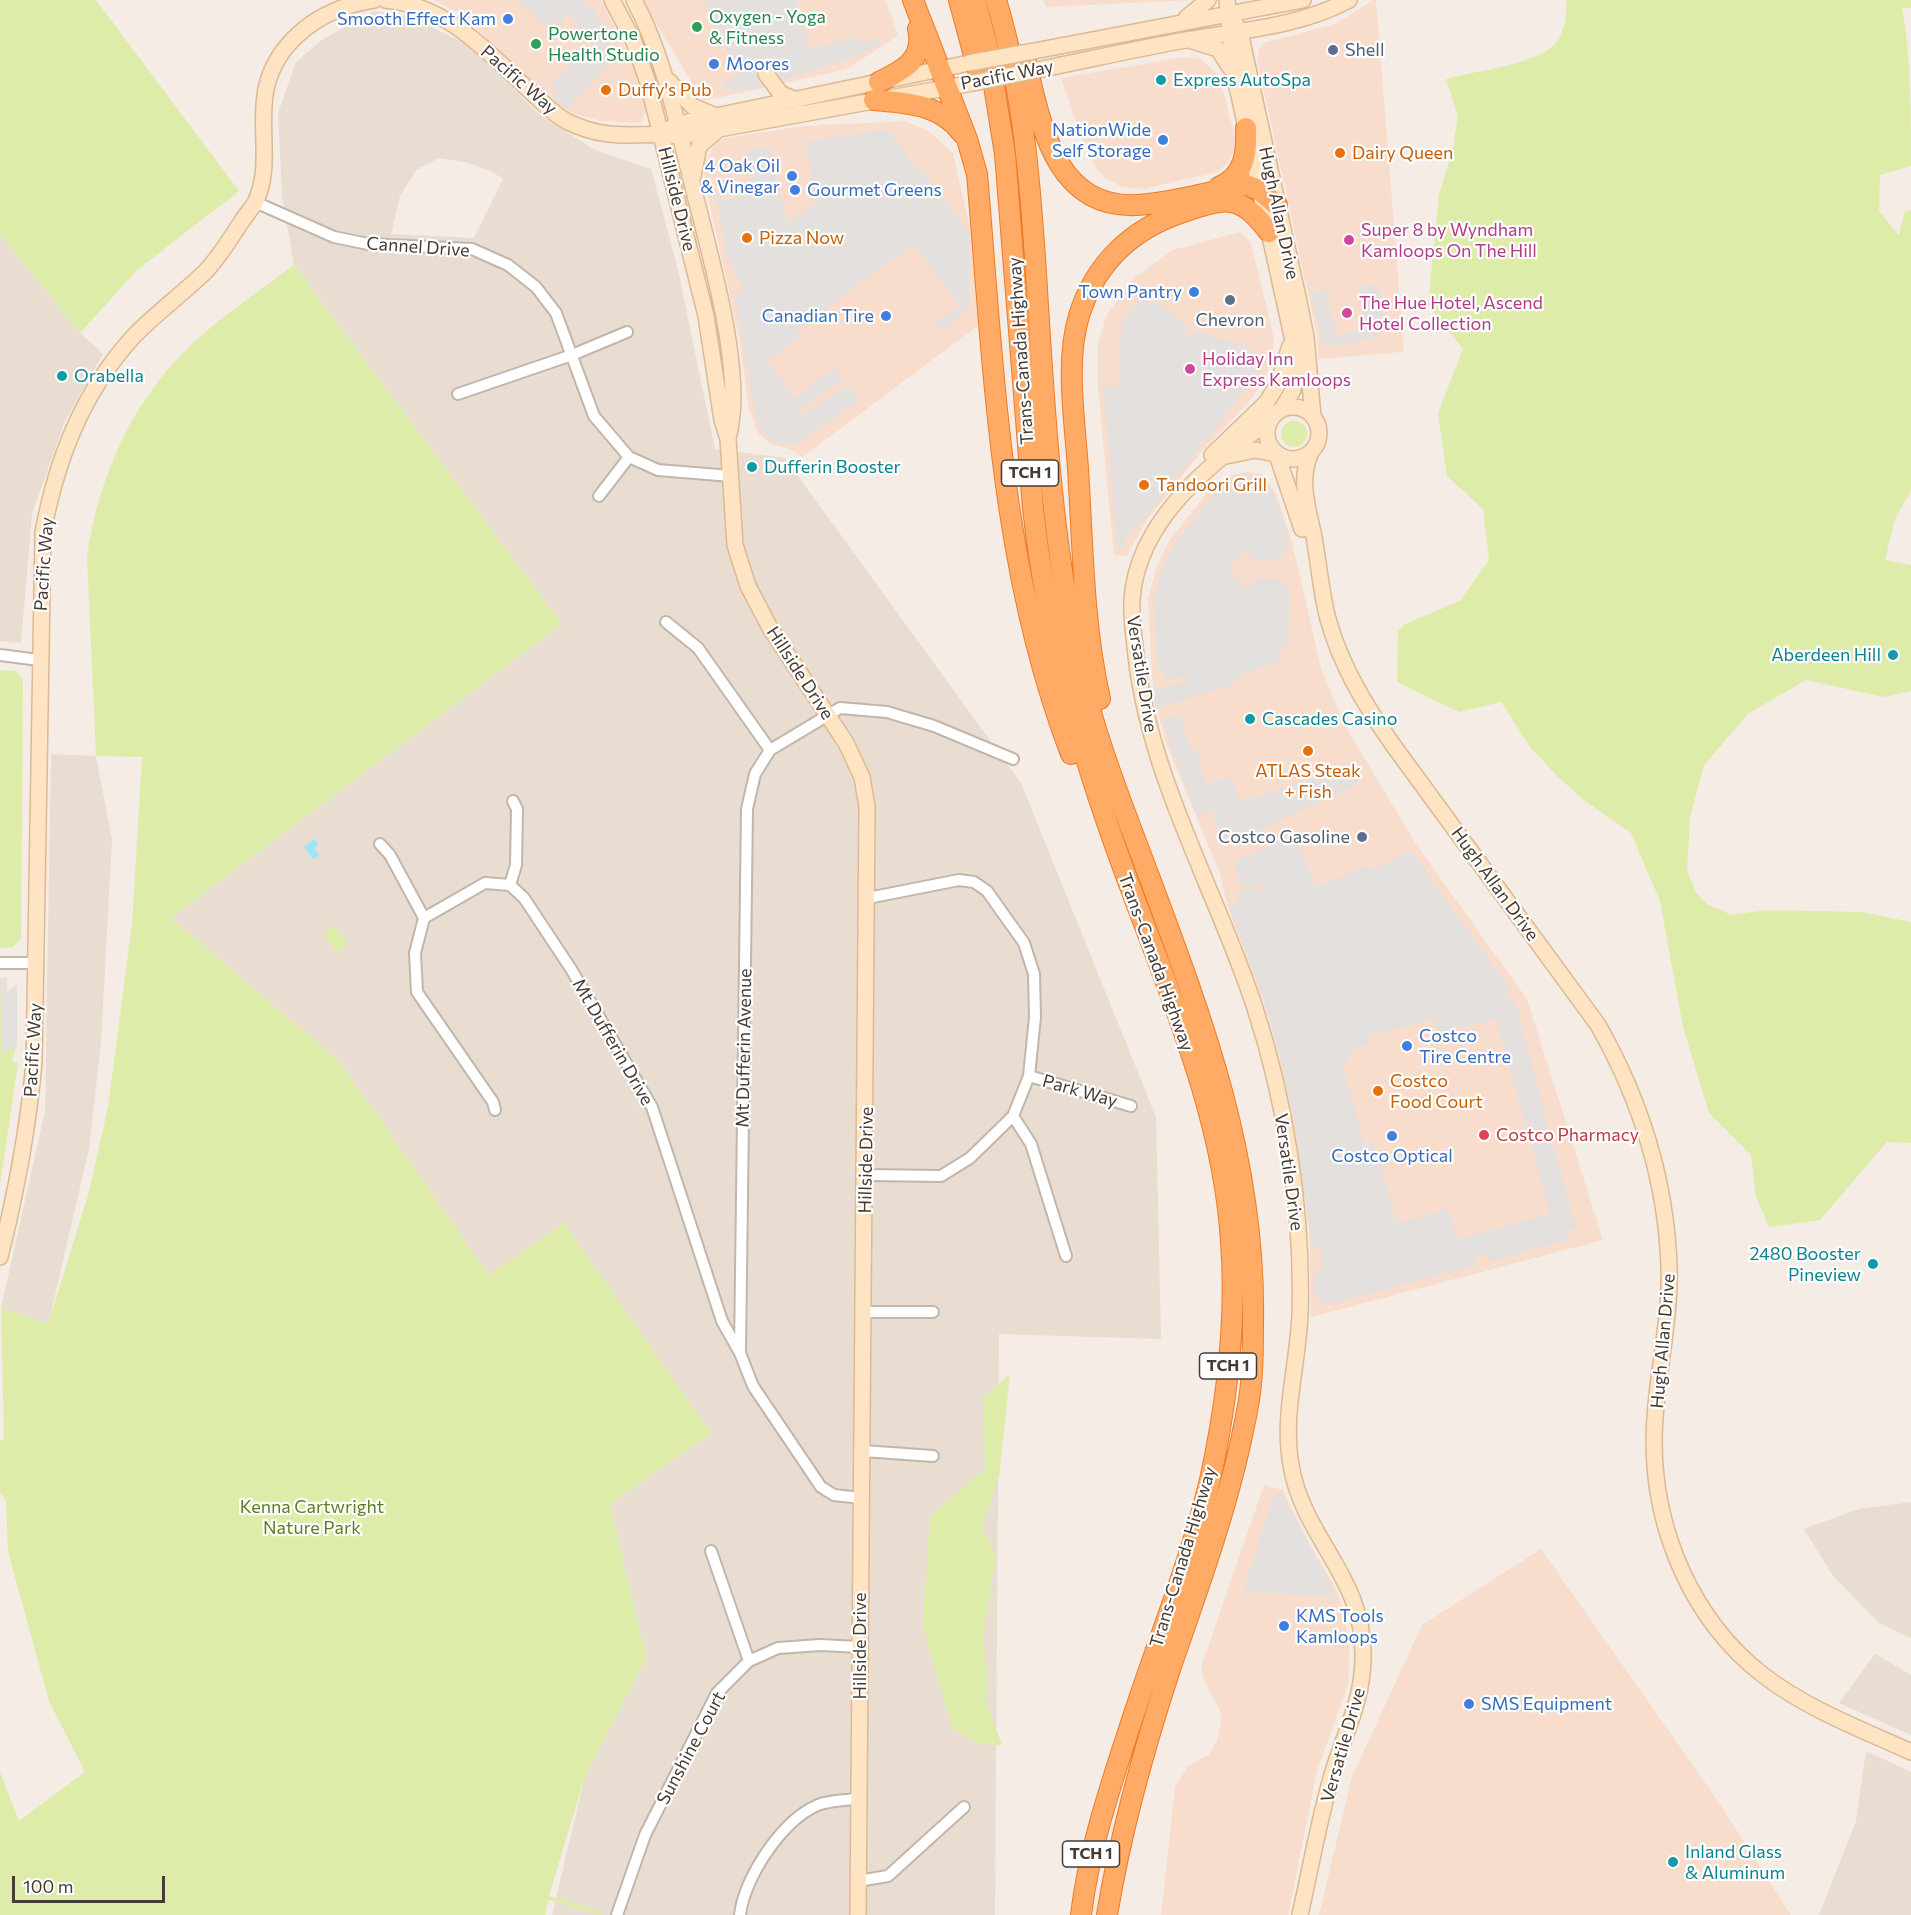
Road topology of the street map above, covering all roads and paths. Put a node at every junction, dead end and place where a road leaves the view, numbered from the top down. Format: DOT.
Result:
graph roads {
  1 [pos="374,0"];
  2 [pos="385,0"];
  3 [pos="612,0"];
  4 [pos="634,0"];
  5 [pos="912,0"];
  6 [pos="958,0"];
  7 [pos="975,0"];
  8 [pos="996,0"];
  9 [pos="1010,0"];
  10 [pos="1208,0"];
  11 [pos="1303,0"];
  12 [pos="1349,0"];
  13 [pos="1229,7"];
  14 [pos="1181,22"];
  15 [pos="1235,32"];
  16 [pos="1186,40"];
  17 [pos="1234,73"];
  18 [pos="666,77"];
  19 [pos="943,78"];
  20 [pos="876,91"];
  21 [pos="798,100"];
  22 [pos="754,109"];
  23 [pos="719,122"];
  24 [pos="1246,128"];
  25 [pos="679,130"];
  26 [pos="661,134"];
  27 [pos="967,139"];
  28 [pos="692,185"];
  29 [pos="1259,190"];
  30 [pos="1208,191"];
  31 [pos="255,202"];
  32 [pos="1277,205"];
  33 [pos="1269,232"];
  34 [pos="1014,256"];
  35 [pos="627,332"];
  36 [pos="1292,337"];
  37 [pos="572,355"];
  38 [pos="458,394"];
  39 [pos="1282,409"];
  40 [pos="1313,417"];
  41 [pos="1269,421"];
  42 [pos="728,439"];
  43 [pos="1311,452"];
  44 [pos="1277,455"];
  45 [pos="628,457"];
  46 [pos="1220,458"];
  47 [pos="1201,475"];
  48 [pos="731,476"];
  49 [pos="599,496"];
  50 [pos="1319,580"];
  51 [pos="666,622"];
  52 [pos="0,655"];
  53 [pos="39,660"];
  54 [pos="828,715"];
  55 [pos="770,750"];
  56 [pos="1013,759"];
  57 [pos="513,801"];
  58 [pos="1122,804"];
  59 [pos="380,844"];
  60 [pos="1121,863"];
  61 [pos="510,885"];
  62 [pos="868,898"];
  63 [pos="424,918"];
  64 [pos="0,963"];
  65 [pos="37,963"];
  66 [pos="1029,1076"];
  67 [pos="1131,1106"];
  68 [pos="495,1110"];
  69 [pos="1012,1116"];
  70 [pos="866,1175"];
  71 [pos="1065,1256"];
  72 [pos="0,1257"];
  73 [pos="864,1312"];
  74 [pos="933,1312"];
  75 [pos="740,1353"];
  76 [pos="863,1451"];
  77 [pos="933,1456"];
  78 [pos="861,1498"];
  79 [pos="711,1551"];
  80 [pos="860,1647"];
  81 [pos="749,1661"];
  82 [pos="1911,1752"];
  83 [pos="859,1798"];
  84 [pos="964,1807"];
  85 [pos="858,1881"];
  86 [pos="617,1915"];
  87 [pos="740,1915"];
  88 [pos="858,1915"];
  89 [pos="1081,1915"];
  90 [pos="1107,1915"];
  91 [pos="1300,1915"];
  1 -- 31 [label="street, Pacific Way"];
  2 -- 26 [label="street, Pacific Way"];
  3 -- 26 [label="street, Hillside Drive"];
  4 -- 18 [label="street, Hillside Drive"];
  5 -- 19 [label="highway"];
  5 -- 20 [label="highway"];
  6 -- 34 [label="highway"];
  7 -- 34 [label="highway, Trans-Canada Highway / TCH 1"];
  8 -- 58 [label="highway, Trans-Canada Highway / TCH 1"];
  9 -- 30 [label="highway"];
  10 -- 14 [label="street"];
  11 -- 13 [label="street, Pacific Way"];
  12 -- 15 [label="street, Pacific Way"];
  13 -- 14 [label="street, Pacific Way"];
  13 -- 15 [label="street, Hugh Allan Drive"];
  14 -- 19 [label="street, Pacific Way, bridge"];
  15 -- 16 [label="street, Pacific Way"];
  15 -- 17 [label="street, Hugh Allan Drive"];
  15 -- 32 [label="street, Hugh Allan Drive"];
  16 -- 17 [label="street"];
  16 -- 19 [label="street, Pacific Way, bridge"];
  17 -- 24 [label="street, Hugh Allan Drive"];
  18 -- 23 [label="street"];
  18 -- 25 [label="street, Hillside Drive"];
  19 -- 20 [label="street, Pacific Way"];
  19 -- 27 [label="highway"];
  20 -- 21 [label="street, Pacific Way"];
  20 -- 23 [label="street, Pacific Way"];
  20 -- 27 [label="highway"];
  21 -- 22 [label="street, Pacific Way"];
  21 -- 22 [label="street"];
  22 -- 23 [label="street, Pacific Way"];
  23 -- 25 [label="street, Pacific Way"];
  23 -- 28 [label="street"];
  24 -- 29 [label="street, Hugh Allan Drive"];
  24 -- 30 [label="highway"];
  25 -- 26 [label="street, Pacific Way"];
  25 -- 28 [label="street, Hillside Drive"];
  26 -- 42 [label="street, Hillside Drive"];
  27 -- 60 [label="highway"];
  28 -- 42 [label="street, Hillside Drive"];
  29 -- 30 [label="highway"];
  29 -- 32 [label="highway"];
  29 -- 33 [label="street, Hugh Allan Drive"];
  31 -- 37 [label="street, Cannel Drive"];
  31 -- 53 [label="street, Pacific Way"];
  32 -- 40 [label="street, Hugh Allan Drive"];
  33 -- 36 [label="street, Hugh Allan Drive"];
  33 -- 58 [label="highway"];
  34 -- 60 [label="highway, Trans-Canada Highway / TCH 1"];
  35 -- 37 [label="street"];
  36 -- 39 [label="street, Hugh Allan Drive"];
  36 -- 47 [label="street"];
  37 -- 38 [label="street"];
  37 -- 45 [label="street, Cannel Drive"];
  39 -- 40 [label="street"];
  39 -- 41 [label="street"];
  40 -- 43 [label="street"];
  41 -- 44 [label="street"];
  41 -- 46 [label="street, Versatile Drive"];
  42 -- 48 [label="street, Hillside Drive"];
  43 -- 44 [label="street"];
  43 -- 50 [label="street, Hugh Allan Drive"];
  44 -- 46 [label="street, Versatile Drive"];
  44 -- 50 [label="street, Hugh Allan Drive"];
  45 -- 48 [label="street, Cannel Drive"];
  45 -- 49 [label="street"];
  46 -- 47 [label="street, Versatile Drive"];
  47 -- 91 [label="street, Versatile Drive"];
  48 -- 54 [label="street, Hillside Drive"];
  50 -- 82 [label="street, Hugh Allan Drive"];
  51 -- 55 [label="street"];
  52 -- 53 [label="street"];
  53 -- 65 [label="street, Pacific Way"];
  54 -- 55 [label="street"];
  54 -- 56 [label="street"];
  54 -- 62 [label="street, Hillside Drive"];
  55 -- 75 [label="street, Mt Dufferin Avenue"];
  57 -- 61 [label="street"];
  58 -- 90 [label="highway, Trans-Canada Highway / TCH 1"];
  59 -- 63 [label="street"];
  60 -- 89 [label="highway, Trans-Canada Highway / TCH 1"];
  61 -- 63 [label="street"];
  61 -- 75 [label="street, Mt Dufferin Drive"];
  62 -- 66 [label="street"];
  62 -- 70 [label="street, Hillside Drive"];
  63 -- 68 [label="street"];
  64 -- 65 [label="street"];
  65 -- 72 [label="street, Pacific Way"];
  66 -- 67 [label="street, Park Way"];
  66 -- 69 [label="street"];
  69 -- 70 [label="street"];
  69 -- 71 [label="street"];
  70 -- 73 [label="street, Hillside Drive"];
  73 -- 74 [label="street"];
  73 -- 76 [label="street, Hillside Drive"];
  75 -- 78 [label="street, Mt Dufferin Drive"];
  76 -- 77 [label="street"];
  76 -- 78 [label="street, Hillside Drive"];
  78 -- 80 [label="street, Hillside Drive"];
  79 -- 81 [label="street"];
  80 -- 81 [label="street, Sunshine Court"];
  80 -- 83 [label="street, Hillside Drive"];
  81 -- 86 [label="street, Sunshine Court"];
  83 -- 85 [label="street, Hillside Drive"];
  83 -- 87 [label="street"];
  84 -- 85 [label="street"];
  85 -- 88 [label="street, Hillside Drive"];
}
